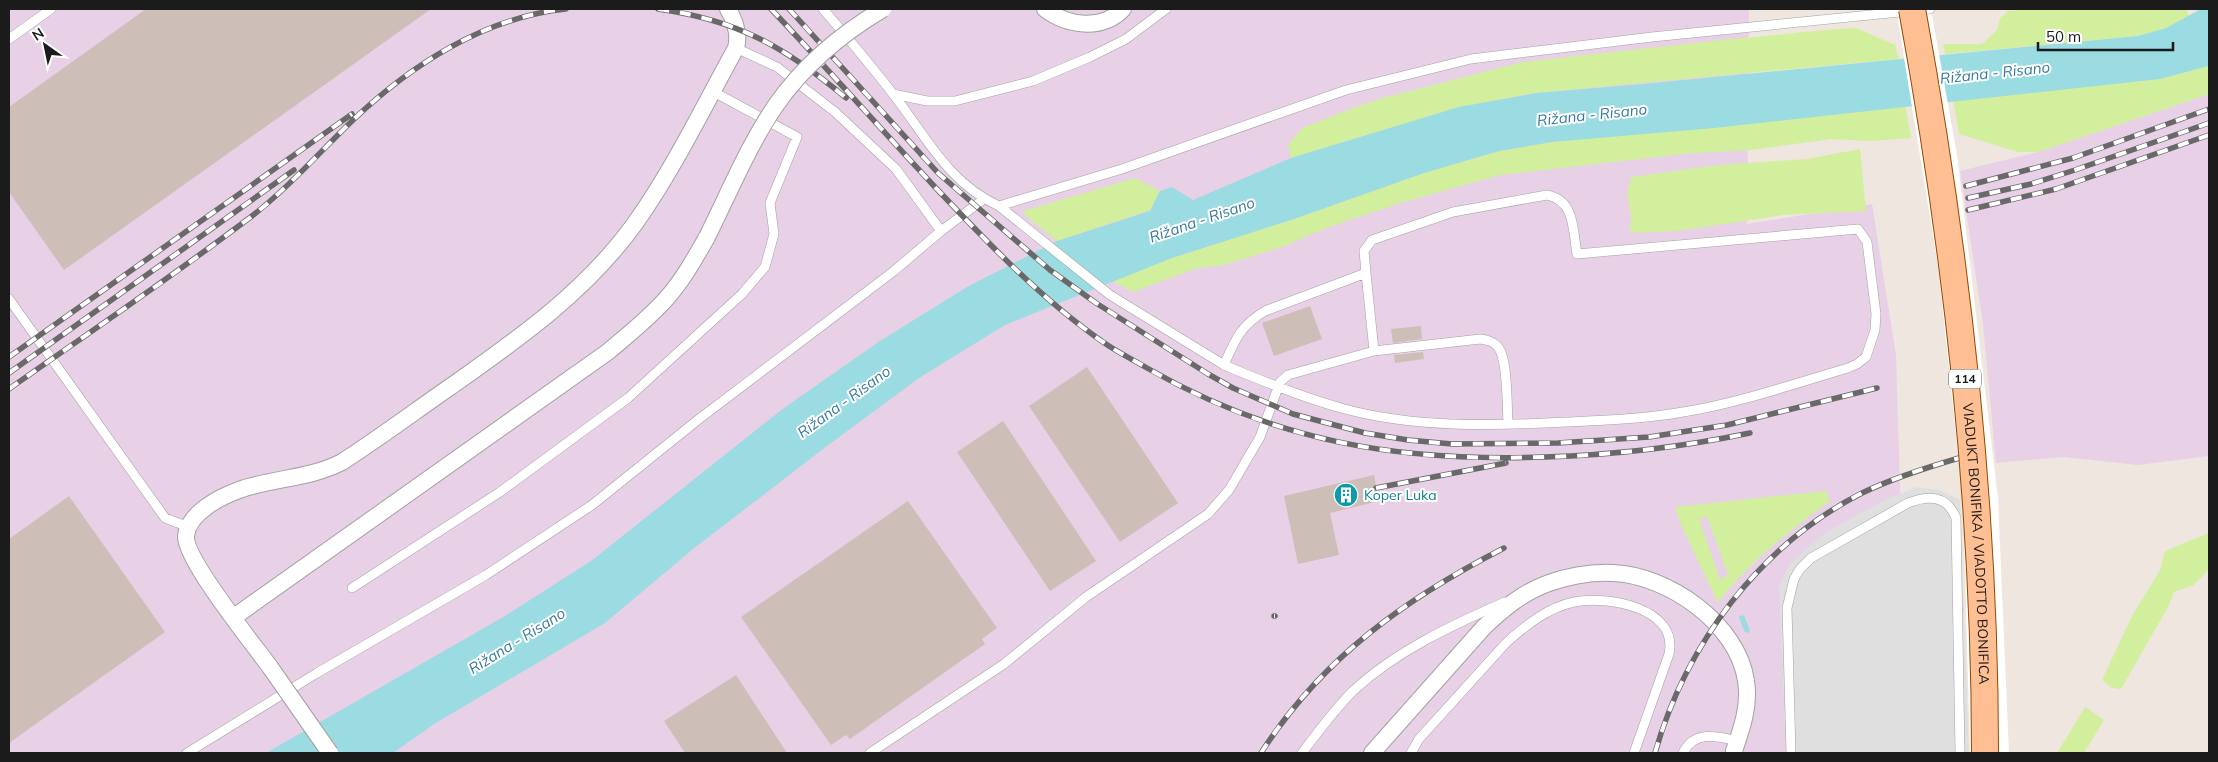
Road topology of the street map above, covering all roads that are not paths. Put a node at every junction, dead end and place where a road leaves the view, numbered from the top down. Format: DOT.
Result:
graph roads {
  1 [pos="51,9"];
  2 [pos="728,9"];
  3 [pos="823,9"];
  4 [pos="882,9"];
  5 [pos="1045,9"];
  6 [pos="1123,9"];
  7 [pos="1166,9"];
  8 [pos="1912,9"];
  9 [pos="1930,9"];
  10 [pos="9,39"];
  11 [pos="736,48"];
  12 [pos="712,91"];
  13 [pos="893,94"];
  14 [pos="984,199"];
  15 [pos="999,206"];
  16 [pos="940,231"];
  17 [pos="1366,274"];
  18 [pos="9,299"];
  19 [pos="1374,351"];
  20 [pos="1224,365"];
  21 [pos="1278,388"];
  22 [pos="1508,424"];
  23 [pos="189,527"];
  24 [pos="352,588"];
  25 [pos="1524,594"];
  26 [pos="234,617"];
  27 [pos="1735,750"];
  28 [pos="187,753"];
  29 [pos="330,753"];
  30 [pos="870,753"];
  31 [pos="1302,753"];
  32 [pos="1372,753"];
  33 [pos="1411,753"];
  34 [pos="1634,753"];
  35 [pos="1683,753"];
  36 [pos="1792,753"];
  37 [pos="1960,753"];
  38 [pos="1985,753"];
  1 -- 10 [label="lane"];
  2 -- 11 [label="street"];
  3 -- 13 [label="lane"];
  4 -- 26 [label="street, bridge"];
  5 -- 6 [label="street"];
  7 -- 13 [label="lane"];
  8 -- 38 [label="main road, VIADUKT BONIFIKA / VIADOTTO BONIFICA / 114, bridge"];
  9 -- 15 [label="lane"];
  11 -- 12 [label="street"];
  11 -- 16 [label="lane"];
  12 -- 23 [label="street"];
  12 -- 24 [label="lane"];
  13 -- 14 [label="lane"];
  14 -- 15 [label="lane"];
  14 -- 16 [label="lane"];
  15 -- 20 [label="lane"];
  16 -- 28 [label="lane"];
  17 -- 19 [label="lane"];
  17 -- 20 [label="lane"];
  17 -- 22 [label="lane"];
  18 -- 23 [label="lane"];
  19 -- 21 [label="lane"];
  19 -- 22 [label="lane"];
  20 -- 21 [label="lane"];
  21 -- 22 [label="lane"];
  21 -- 30 [label="lane"];
  23 -- 26 [label="street"];
  25 -- 27 [label="street"];
  25 -- 31 [label="lane"];
  25 -- 32 [label="street"];
  26 -- 29 [label="street, bridge"];
  27 -- 35 [label="lane"];
  33 -- 34 [label="lane"];
  36 -- 37 [label="lane"];
}
